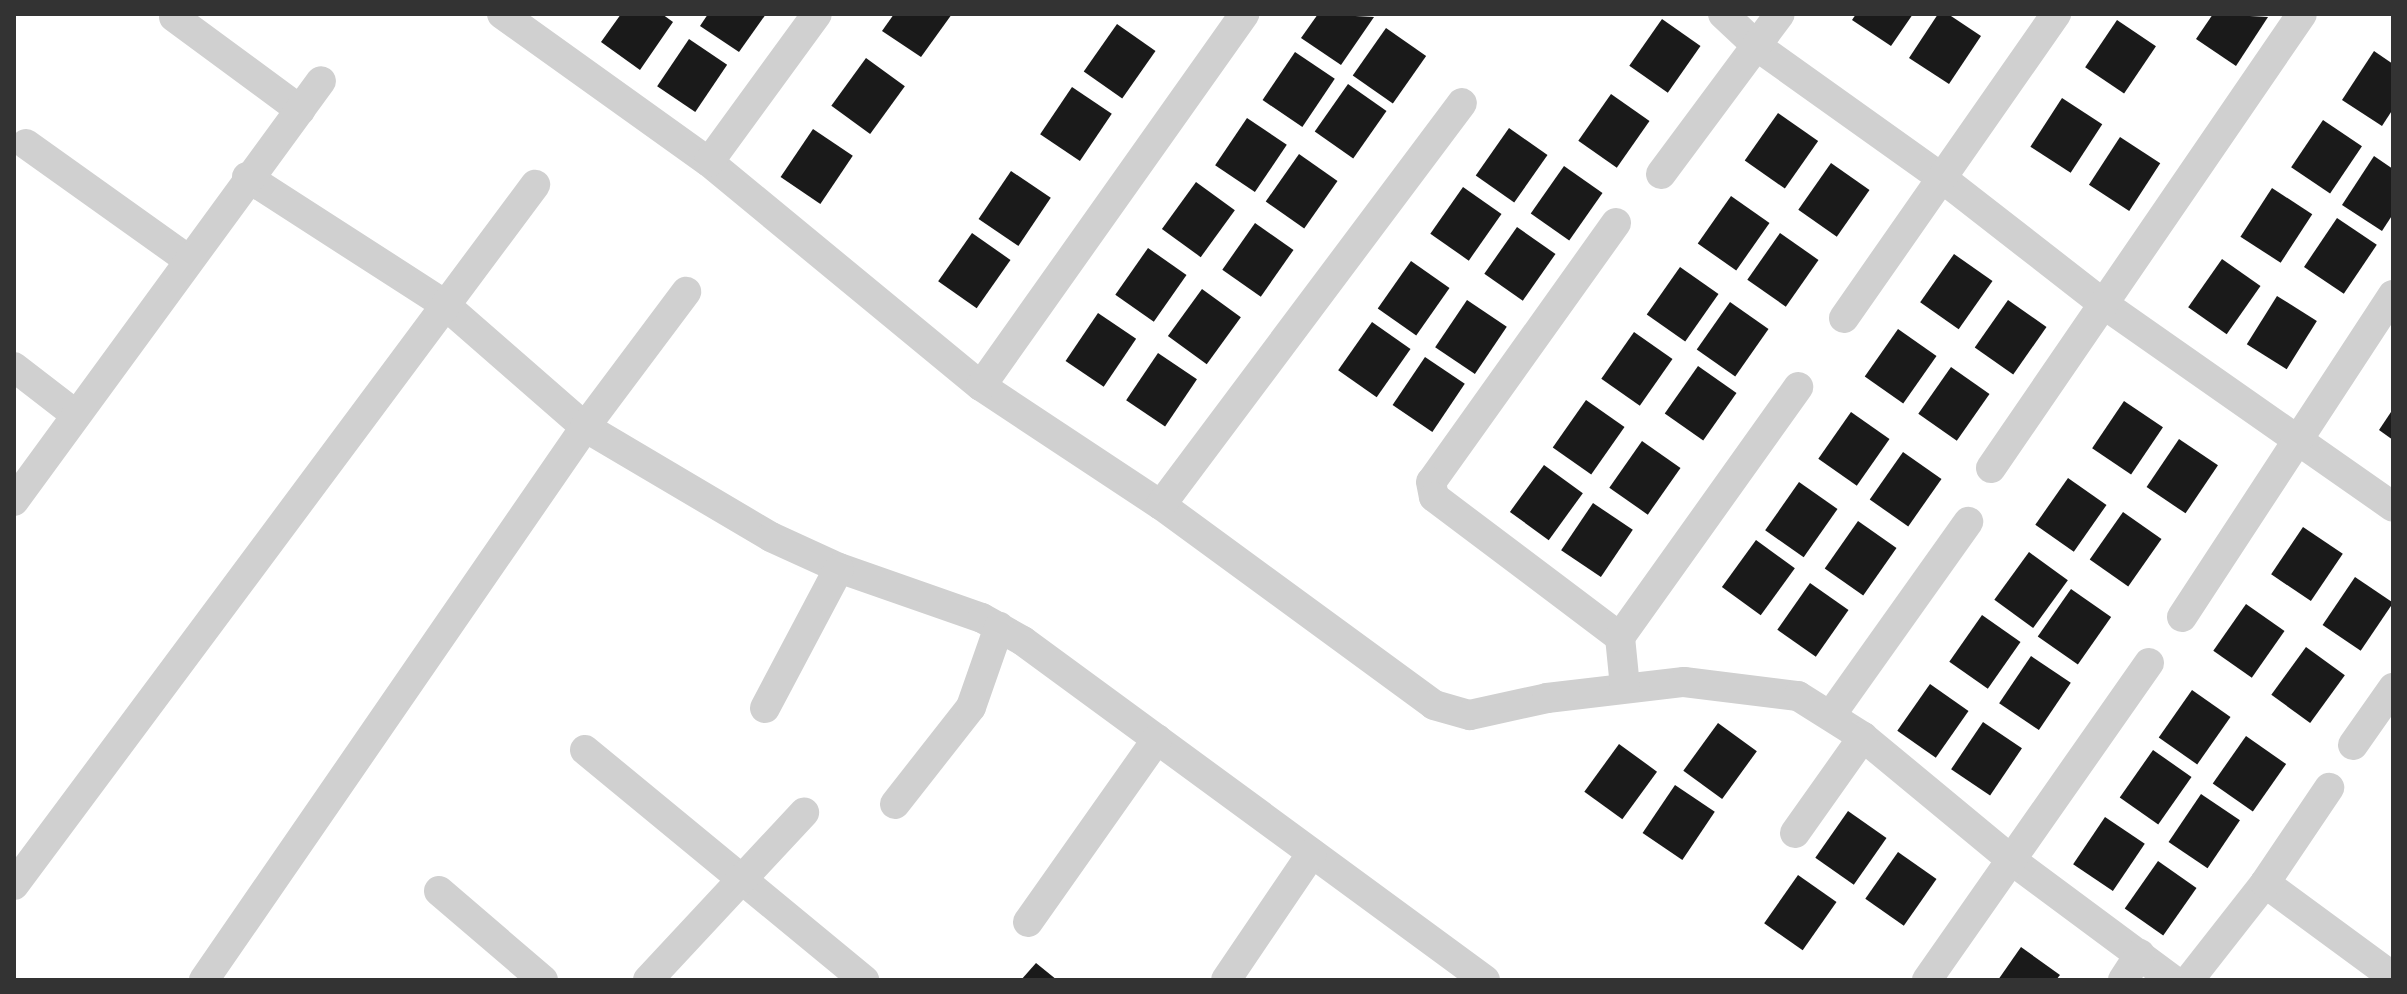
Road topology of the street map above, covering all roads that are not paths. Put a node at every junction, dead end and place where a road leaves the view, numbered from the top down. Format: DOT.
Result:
graph roads {
  1 [pos="502,14"];
  2 [pos="817,14"];
  3 [pos="1244,14"];
  4 [pos="1723,14"];
  5 [pos="1780,14"];
  6 [pos="2056,14"];
  7 [pos="2302,14"];
  8 [pos="174,17"];
  9 [pos="540,24"];
  10 [pos="1758,47"];
  11 [pos="321,81"];
  12 [pos="1462,103"];
  13 [pos="300,110"];
  14 [pos="26,144"];
  15 [pos="709,162"];
  16 [pos="1661,174"];
  17 [pos="247,177"];
  18 [pos="1943,179"];
  19 [pos="535,185"];
  20 [pos="1616,223"];
  21 [pos="187,259"];
  22 [pos="686,292"];
  23 [pos="2393,295"];
  24 [pos="2102,303"];
  25 [pos="444,304"];
  26 [pos="1844,318"];
  27 [pos="14,367"];
  28 [pos="981,386"];
  29 [pos="1798,387"];
  30 [pos="76,415"];
  31 [pos="585,427"];
  32 [pos="2296,439"];
  33 [pos="1991,468"];
  34 [pos="14,501"];
  35 [pos="1161,505"];
  36 [pos="2393,507"];
  37 [pos="1968,522"];
  38 [pos="839,568"];
  39 [pos="2182,617"];
  40 [pos="999,627"];
  41 [pos="1620,637"];
  42 [pos="2149,663"];
  43 [pos="1625,687"];
  44 [pos="2393,688"];
  45 [pos="765,708"];
  46 [pos="1831,715"];
  47 [pos="1863,737"];
  48 [pos="1157,739"];
  49 [pos="2353,745"];
  50 [pos="585,750"];
  51 [pos="2329,788"];
  52 [pos="895,804"];
  53 [pos="804,813"];
  54 [pos="1795,833"];
  55 [pos="1312,853"];
  56 [pos="2014,862"];
  57 [pos="738,879"];
  58 [pos="2265,883"];
  59 [pos="14,885"];
  60 [pos="439,891"];
  61 [pos="1028,922"];
  62 [pos="2140,954"];
  63 [pos="1470,976"];
  64 [pos="2393,977"];
  65 [pos="204,980"];
  66 [pos="543,980"];
  67 [pos="648,980"];
  68 [pos="864,980"];
  69 [pos="1226,980"];
  70 [pos="1927,980"];
  71 [pos="2123,980"];
  72 [pos="2173,980"];
  73 [pos="2189,980"];
  1 -- 9 [label="street"];
  2 -- 15 [label="street"];
  3 -- 28 [label="street"];
  4 -- 10 [label="street"];
  5 -- 10 [label="street"];
  6 -- 18 [label="street"];
  7 -- 24 [label="street"];
  8 -- 13 [label="street"];
  9 -- 15 [label="street"];
  10 -- 16 [label="street"];
  10 -- 18 [label="street"];
  11 -- 13 [label="street"];
  12 -- 35 [label="street"];
  13 -- 17 [label="street"];
  14 -- 21 [label="street"];
  15 -- 28 [label="street"];
  17 -- 21 [label="street"];
  17 -- 25 [label="street"];
  18 -- 24 [label="street"];
  18 -- 26 [label="street"];
  19 -- 25 [label="street"];
  20 -- 41 [label="street"];
  21 -- 30 [label="street"];
  22 -- 31 [label="street"];
  23 -- 32 [label="street"];
  24 -- 32 [label="street"];
  24 -- 33 [label="street"];
  25 -- 31 [label="street"];
  25 -- 59 [label="street"];
  27 -- 30 [label="street"];
  28 -- 35 [label="street"];
  29 -- 41 [label="street"];
  30 -- 34 [label="street"];
  31 -- 38 [label="street"];
  31 -- 65 [label="street"];
  32 -- 36 [label="street"];
  32 -- 39 [label="street"];
  35 -- 43 [label="street"];
  37 -- 46 [label="street"];
  38 -- 40 [label="street"];
  38 -- 45 [label="street"];
  40 -- 48 [label="street"];
  40 -- 52 [label="street"];
  41 -- 43 [label="street"];
  42 -- 56 [label="street"];
  43 -- 46 [label="street"];
  44 -- 49 [label="street"];
  46 -- 47 [label="street"];
  47 -- 54 [label="street"];
  47 -- 56 [label="street"];
  48 -- 55 [label="street"];
  48 -- 61 [label="street"];
  50 -- 57 [label="street"];
  51 -- 58 [label="street"];
  53 -- 57 [label="street"];
  55 -- 63 [label="street"];
  55 -- 69 [label="street"];
  56 -- 62 [label="street"];
  56 -- 70 [label="street"];
  57 -- 67 [label="street"];
  57 -- 68 [label="street"];
  58 -- 64 [label="street"];
  58 -- 73 [label="street"];
  60 -- 66 [label="street"];
  62 -- 71 [label="street"];
  62 -- 72 [label="street"];
}
